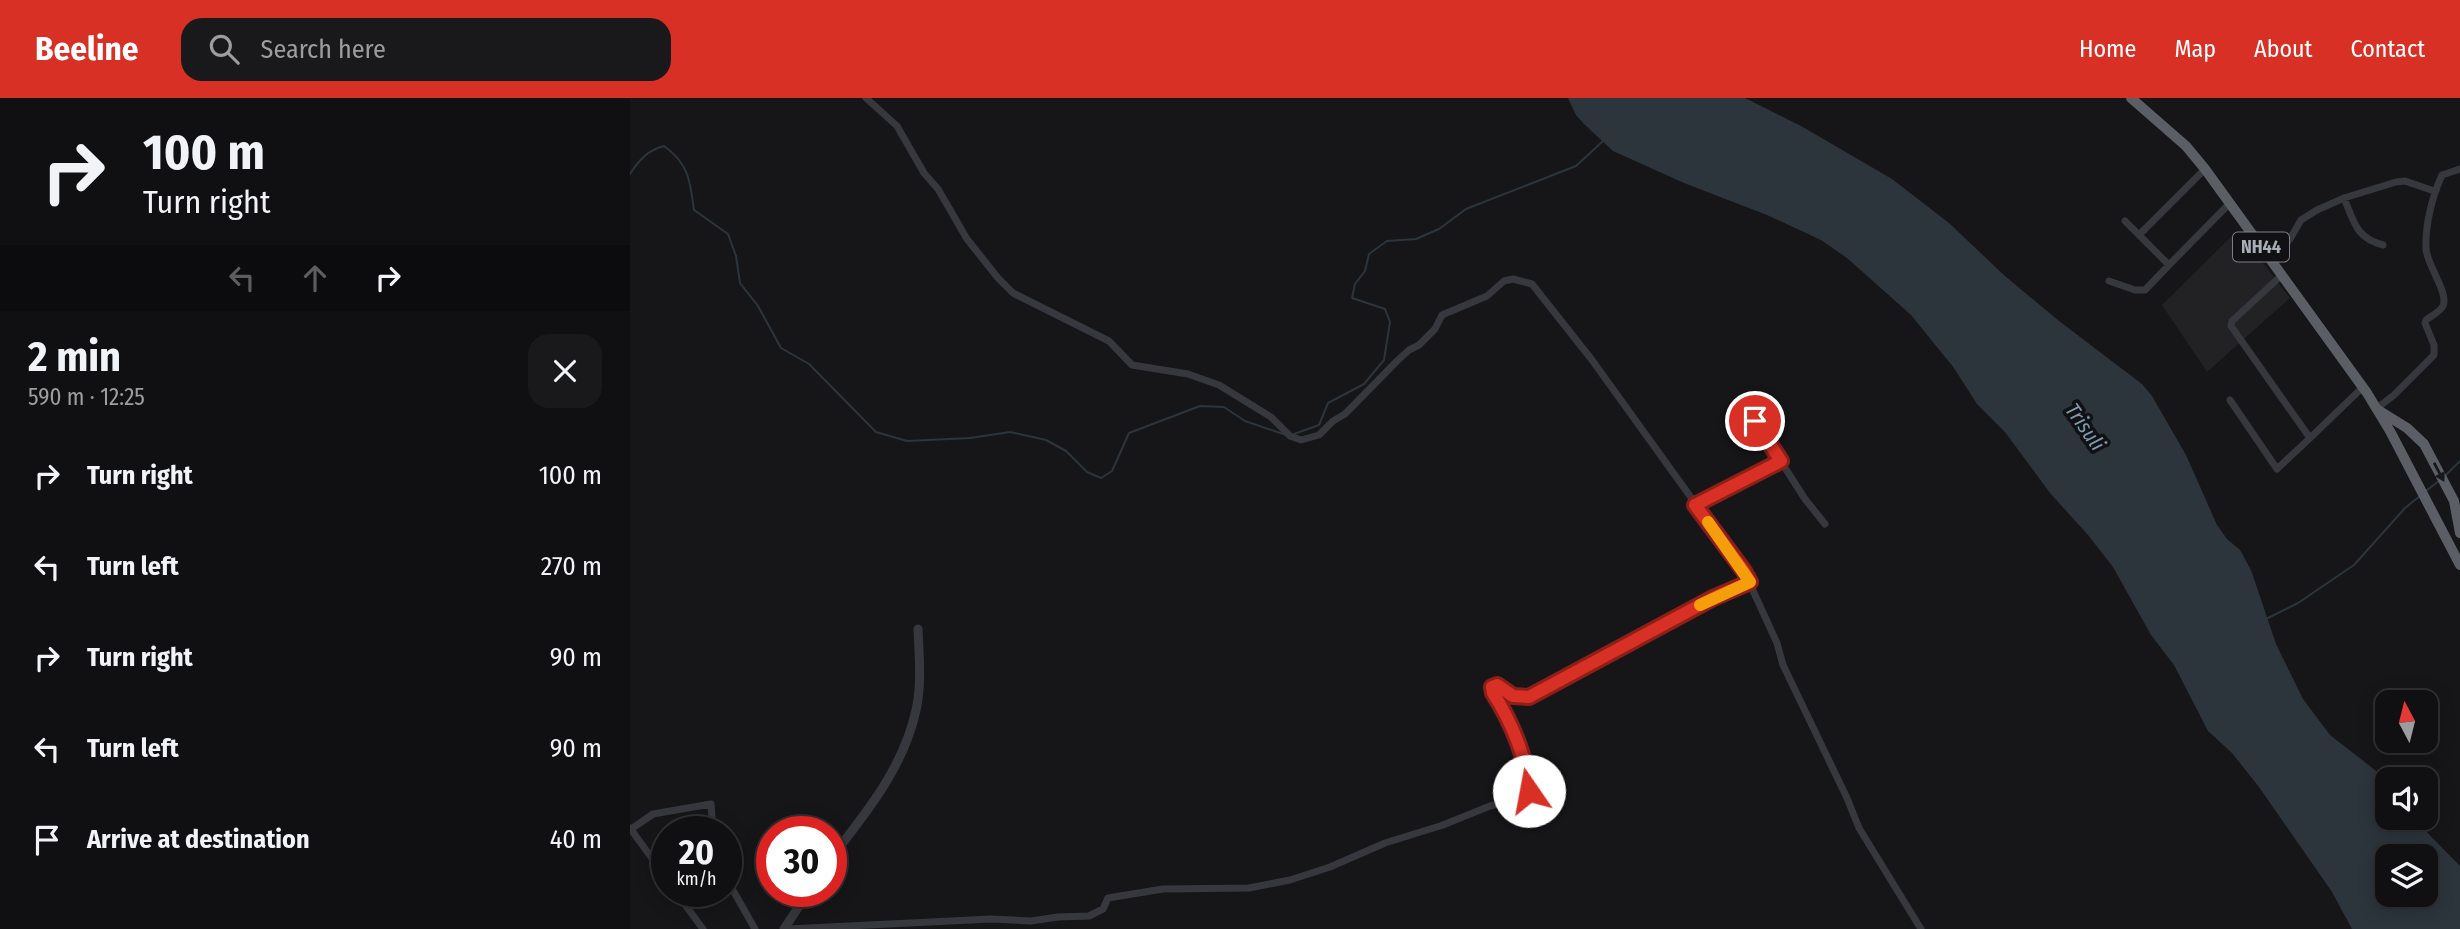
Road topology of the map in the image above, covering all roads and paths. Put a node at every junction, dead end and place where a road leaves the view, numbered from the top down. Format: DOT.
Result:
graph roads {
  1 [pos="866,98"];
  2 [pos="2131,98"];
  3 [pos="2205,169"];
  4 [pos="2460,169"];
  5 [pos="2434,191"];
  6 [pos="2344,198"];
  7 [pos="2228,205"];
  8 [pos="2125,221"];
  9 [pos="2139,234"];
  10 [pos="2383,245"];
  11 [pos="2271,260"];
  12 [pos="2169,265"];
  13 [pos="2282,275"];
  14 [pos="2109,281"];
  15 [pos="2363,387"];
  16 [pos="2230,400"];
  17 [pos="2376,409"];
  18 [pos="1755,421"];
  19 [pos="2310,438"];
  20 [pos="1781,461"];
  21 [pos="1695,505"];
  22 [pos="1825,524"];
  23 [pos="2460,533"];
  24 [pos="2460,565"];
  25 [pos="1750,582"];
  26 [pos="918,629"];
  27 [pos="712,816"];
  28 [pos="630,829"];
  29 [pos="847,837"];
  30 [pos="651,857"];
  31 [pos="742,906"];
  32 [pos="687,907"];
  33 [pos="799,907"];
  34 [pos="703,929"];
  35 [pos="755,929"];
  36 [pos="786,929"];
  37 [pos="1921,929"];
  1 -- 21 [label="street"];
  2 -- 3 [label="highway, NH44"];
  3 -- 7 [label="highway, NH44"];
  3 -- 9 [label="street"];
  4 -- 5 [label="street"];
  5 -- 6 [label="street"];
  5 -- 17 [label="street"];
  6 -- 10 [label="street"];
  6 -- 11 [label="street"];
  7 -- 11 [label="highway, NH44"];
  7 -- 12 [label="street"];
  8 -- 9 [label="street"];
  9 -- 12 [label="street"];
  11 -- 13 [label="highway, NH44"];
  12 -- 14 [label="street"];
  13 -- 15 [label="highway, NH44"];
  13 -- 19 [label="street"];
  15 -- 17 [label="highway, NH44"];
  15 -- 19 [label="street"];
  16 -- 19 [label="street"];
  17 -- 23 [label="highway, NH44, one-way"];
  17 -- 24 [label="highway, NH44"];
  18 -- 20 [label="street"];
  20 -- 21 [label="street"];
  20 -- 22 [label="street"];
  21 -- 25 [label="street"];
  25 -- 36 [label="street"];
  25 -- 37 [label="street"];
  26 -- 29 [label="street"];
  27 -- 28 [label="street"];
  28 -- 30 [label="street"];
  31 -- 35 [label="street"];
  32 -- 34 [label="street"];
  33 -- 36 [label="street"];
}
